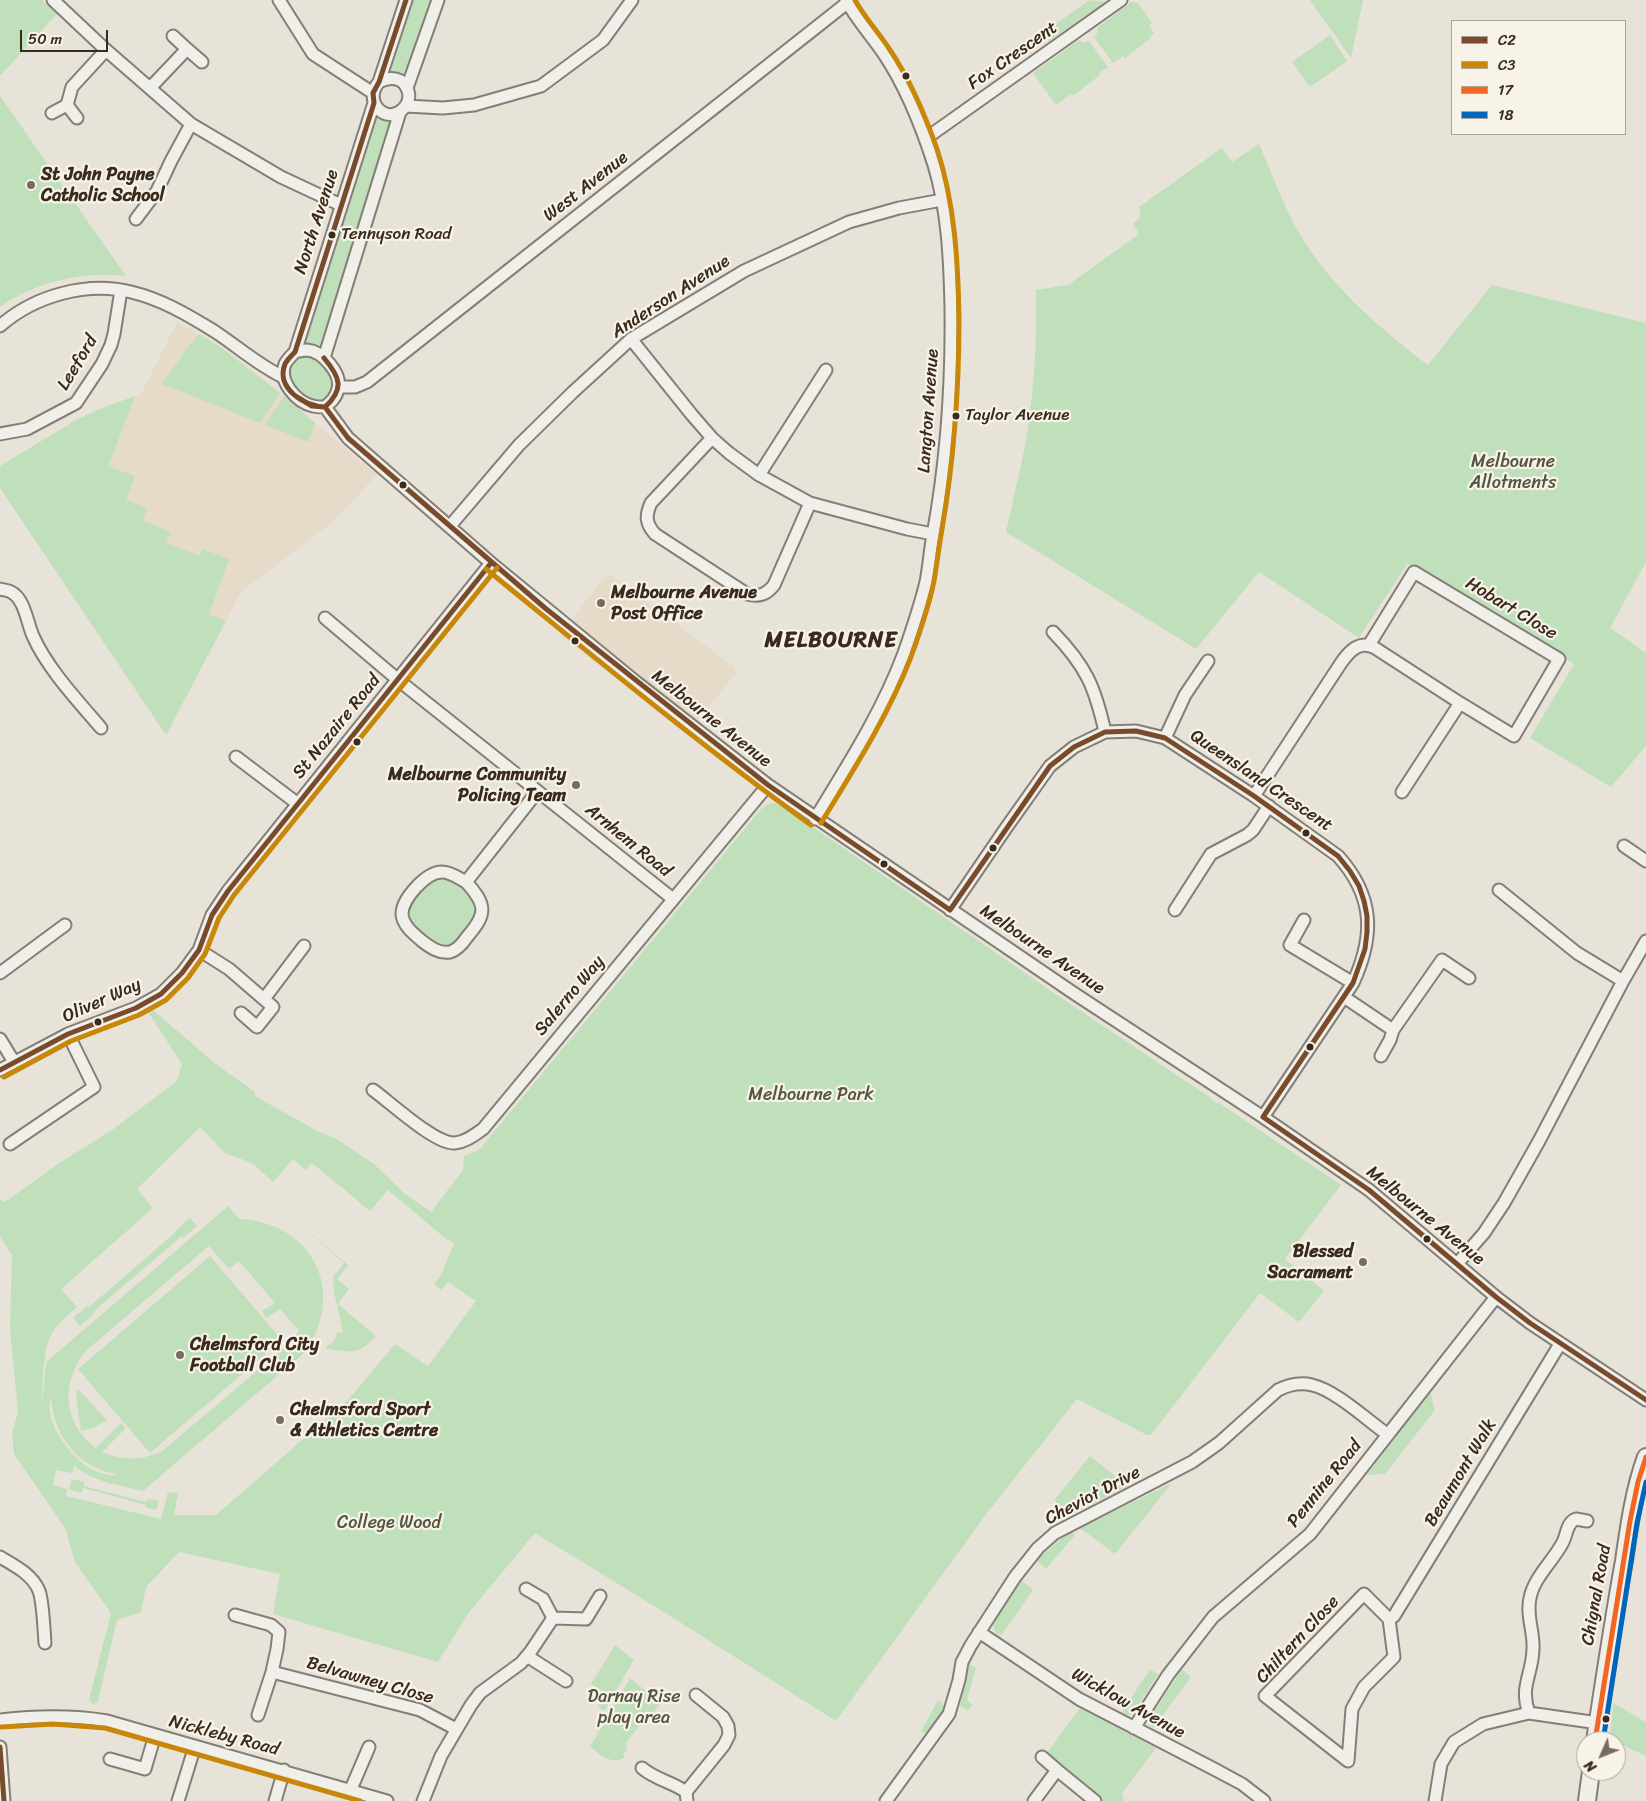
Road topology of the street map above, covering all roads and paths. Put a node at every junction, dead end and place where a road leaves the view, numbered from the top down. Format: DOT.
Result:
graph roads {
  1 [pos="53,0"];
  2 [pos="279,0"];
  3 [pos="406,0"];
  4 [pos="438,0"];
  5 [pos="632,0"];
  6 [pos="1121,0"];
  7 [pos="847,1"];
  8 [pos="173,36"];
  9 [pos="187,49"];
  10 [pos="106,50"];
  11 [pos="202,62"];
  12 [pos="379,82"];
  13 [pos="150,88"];
  14 [pos="407,88"];
  15 [pos="373,98"];
  16 [pos="67,105"];
  17 [pos="403,109"];
  18 [pos="52,113"];
  19 [pos="77,118"];
  20 [pos="191,124"];
  21 [pos="925,140"];
  22 [pos="942,200"];
  23 [pos="341,205"];
  24 [pos="136,219"];
  25 [pos="121,290"];
  26 [pos="0,326"];
  27 [pos="631,339"];
  28 [pos="295,352"];
  29 [pos="324,358"];
  30 [pos="826,370"];
  31 [pos="283,377"];
  32 [pos="339,387"];
  33 [pos="324,407"];
  34 [pos="0,434"];
  35 [pos="712,438"];
  36 [pos="759,475"];
  37 [pos="810,503"];
  38 [pos="450,526"];
  39 [pos="933,534"];
  40 [pos="492,563"];
  41 [pos="0,589"];
  42 [pos="325,618"];
  43 [pos="1053,632"];
  44 [pos="1368,645"];
  45 [pos="1208,661"];
  46 [pos="397,679"];
  47 [pos="1460,703"];
  48 [pos="101,728"];
  49 [pos="1105,732"];
  50 [pos="1166,738"];
  51 [pos="236,757"];
  52 [pos="768,785"];
  53 [pos="538,792"];
  54 [pos="1402,792"];
  55 [pos="1254,796"];
  56 [pos="298,804"];
  57 [pos="1269,806"];
  58 [pos="815,819"];
  59 [pos="1624,846"];
  60 [pos="1646,862"];
  61 [pos="466,882"];
  62 [pos="1499,890"];
  63 [pos="673,899"];
  64 [pos="950,910"];
  65 [pos="1175,910"];
  66 [pos="212,915"];
  67 [pos="1304,920"];
  68 [pos="65,925"];
  69 [pos="1646,941"];
  70 [pos="304,946"];
  71 [pos="199,950"];
  72 [pos="0,973"];
  73 [pos="1469,978"];
  74 [pos="1623,981"];
  75 [pos="1354,983"];
  76 [pos="1344,997"];
  77 [pos="264,998"];
  78 [pos="241,1013"];
  79 [pos="1393,1030"];
  80 [pos="68,1034"];
  81 [pos="0,1039"];
  82 [pos="1381,1056"];
  83 [pos="14,1062"];
  84 [pos="0,1070"];
  85 [pos="373,1090"];
  86 [pos="1263,1117"];
  87 [pos="10,1144"];
  88 [pos="1457,1264"];
  89 [pos="1496,1297"];
  90 [pos="1560,1344"];
  91 [pos="1646,1400"];
  92 [pos="1387,1434"];
  93 [pos="1646,1457"];
  94 [pos="1587,1521"];
  95 [pos="0,1558"];
  96 [pos="526,1589"];
  97 [pos="600,1596"];
  98 [pos="235,1615"];
  99 [pos="553,1618"];
  100 [pos="1389,1619"];
  101 [pos="979,1632"];
  102 [pos="45,1642"];
  103 [pos="527,1656"];
  104 [pos="272,1672"];
  105 [pos="566,1681"];
  106 [pos="696,1695"];
  107 [pos="1529,1713"];
  108 [pos="258,1715"];
  109 [pos="0,1720"];
  110 [pos="1598,1723"];
  111 [pos="1134,1728"];
  112 [pos="456,1729"];
  113 [pos="1597,1731"];
  114 [pos="155,1735"];
  115 [pos="195,1746"];
  116 [pos="0,1747"];
  117 [pos="369,1747"];
  118 [pos="1042,1756"];
  119 [pos="110,1760"];
  120 [pos="642,1768"];
  121 [pos="284,1770"];
  122 [pos="1057,1770"];
  123 [pos="1590,1781"];
  124 [pos="351,1790"];
  125 [pos="686,1797"];
  126 [pos="4,1801"];
  127 [pos="178,1801"];
  128 [pos="275,1801"];
  129 [pos="388,1801"];
  130 [pos="423,1801"];
  131 [pos="886,1801"];
  132 [pos="1034,1801"];
  133 [pos="1094,1801"];
  134 [pos="1264,1801"];
  135 [pos="1436,1801"];
  136 [pos="1587,1801"];
  1 -- 10 [label="street"];
  2 -- 15 [label="street"];
  3 -- 12 [label="street, North Avenue"];
  4 -- 14 [label="street"];
  5 -- 17 [label="street"];
  6 -- 21 [label="street, Fox Crescent"];
  7 -- 21 [label="street, Langton Avenue"];
  7 -- 32 [label="street, West Avenue"];
  8 -- 9 [label="street"];
  9 -- 11 [label="street"];
  9 -- 13 [label="street"];
  10 -- 13 [label="street"];
  10 -- 16 [label="street"];
  12 -- 14 [label="street"];
  12 -- 15 [label="street, North Avenue"];
  13 -- 20 [label="street"];
  14 -- 17 [label="street"];
  15 -- 17 [label="street"];
  15 -- 23 [label="street, North Avenue"];
  16 -- 18 [label="street"];
  16 -- 19 [label="street"];
  17 -- 29 [label="street"];
  20 -- 23 [label="street"];
  20 -- 24 [label="street"];
  21 -- 22 [label="street, Langton Avenue"];
  22 -- 27 [label="street, Anderson Avenue"];
  22 -- 39 [label="street, Langton Avenue"];
  23 -- 28 [label="street, North Avenue"];
  25 -- 26 [label="street"];
  25 -- 31 [label="street"];
  25 -- 34 [label="street, Leeford"];
  27 -- 35 [label="street"];
  27 -- 38 [label="street, Anderson Avenue"];
  28 -- 29 [label="street"];
  28 -- 31 [label="street"];
  29 -- 32 [label="street"];
  30 -- 36 [label="street"];
  31 -- 33 [label="street"];
  32 -- 33 [label="street"];
  33 -- 38 [label="street, Melbourne Avenue"];
  35 -- 36 [label="street"];
  35 -- 37 [label="street"];
  36 -- 37 [label="street"];
  37 -- 39 [label="street"];
  38 -- 40 [label="street, Melbourne Avenue"];
  39 -- 58 [label="street, Langton Avenue"];
  40 -- 46 [label="street, St Nazaire Road"];
  40 -- 52 [label="street, Melbourne Avenue"];
  41 -- 48 [label="street"];
  42 -- 46 [label="street, Arnhem Road"];
  43 -- 49 [label="street"];
  44 -- 47 [label="street, Hobart Close"];
  44 -- 47 [label="street, Hobart Close"];
  44 -- 55 [label="street"];
  45 -- 50 [label="street"];
  46 -- 53 [label="street, Arnhem Road"];
  46 -- 56 [label="street, St Nazaire Road"];
  47 -- 54 [label="street"];
  49 -- 50 [label="street, Queensland Crescent"];
  49 -- 64 [label="street, Queensland Crescent"];
  50 -- 55 [label="street, Queensland Crescent"];
  51 -- 56 [label="street"];
  52 -- 58 [label="street, Melbourne Avenue"];
  52 -- 63 [label="street, Salerno Way"];
  53 -- 61 [label="street"];
  53 -- 63 [label="street, Arnhem Road"];
  55 -- 57 [label="street, Queensland Crescent"];
  56 -- 66 [label="street, St Nazaire Road"];
  57 -- 65 [label="street"];
  57 -- 75 [label="street, Queensland Crescent"];
  58 -- 64 [label="street, Melbourne Avenue"];
  59 -- 60 [label="street"];
  61 -- 61 [label="street"];
  62 -- 74 [label="street"];
  63 -- 85 [label="street, Salerno Way"];
  64 -- 86 [label="street, Melbourne Avenue"];
  66 -- 71 [label="street, Oliver Way"];
  67 -- 75 [label="street"];
  68 -- 72 [label="street"];
  69 -- 74 [label="street"];
  70 -- 77 [label="street"];
  71 -- 77 [label="street"];
  71 -- 80 [label="street, Oliver Way"];
  73 -- 79 [label="street"];
  74 -- 88 [label="street"];
  75 -- 76 [label="street, Queensland Crescent"];
  76 -- 79 [label="street"];
  76 -- 86 [label="street, Queensland Crescent"];
  77 -- 78 [label="street"];
  79 -- 82 [label="street"];
  80 -- 83 [label="street, Oliver Way"];
  80 -- 87 [label="street"];
  81 -- 83 [label="street"];
  83 -- 84 [label="street, Oliver Way"];
  86 -- 88 [label="street, Melbourne Avenue"];
  88 -- 89 [label="street, Melbourne Avenue"];
  89 -- 90 [label="street, Melbourne Avenue"];
  89 -- 92 [label="street, Pennine Road"];
  90 -- 91 [label="street, Melbourne Avenue"];
  90 -- 100 [label="street, Beaumont Walk"];
  92 -- 101 [label="street, Cheviot Drive"];
  92 -- 111 [label="street, Pennine Road"];
  93 -- 110 [label="street, Chignal Road"];
  94 -- 107 [label="street"];
  95 -- 102 [label="street"];
  96 -- 99 [label="street"];
  97 -- 99 [label="street"];
  98 -- 104 [label="street"];
  99 -- 103 [label="street"];
  100 -- 100 [label="street, Chiltern Close"];
  101 -- 111 [label="street, Wicklow Avenue"];
  101 -- 131 [label="street, Cheviot Drive"];
  103 -- 105 [label="street"];
  103 -- 112 [label="street"];
  104 -- 108 [label="street"];
  104 -- 112 [label="street, Belvawney Close"];
  106 -- 125 [label="street"];
  107 -- 110 [label="street"];
  107 -- 135 [label="street"];
  109 -- 114 [label="street, Nickleby Road"];
  110 -- 113 [label="street, Chignal Road"];
  111 -- 134 [label="street, Wicklow Avenue"];
  112 -- 130 [label="street"];
  114 -- 115 [label="street, Nickleby Road"];
  114 -- 119 [label="street, Nickleby Road"];
  115 -- 121 [label="street, Nickleby Road"];
  115 -- 127 [label="street"];
  116 -- 126 [label="street"];
  117 -- 124 [label="street"];
  118 -- 122 [label="street"];
  120 -- 125 [label="street"];
  121 -- 124 [label="street, Nickleby Road"];
  121 -- 128 [label="street, Nickleby Road"];
  122 -- 132 [label="street"];
  122 -- 133 [label="street"];
  123 -- 136 [label="street"];
  124 -- 129 [label="street, Nickleby Road"];
}
